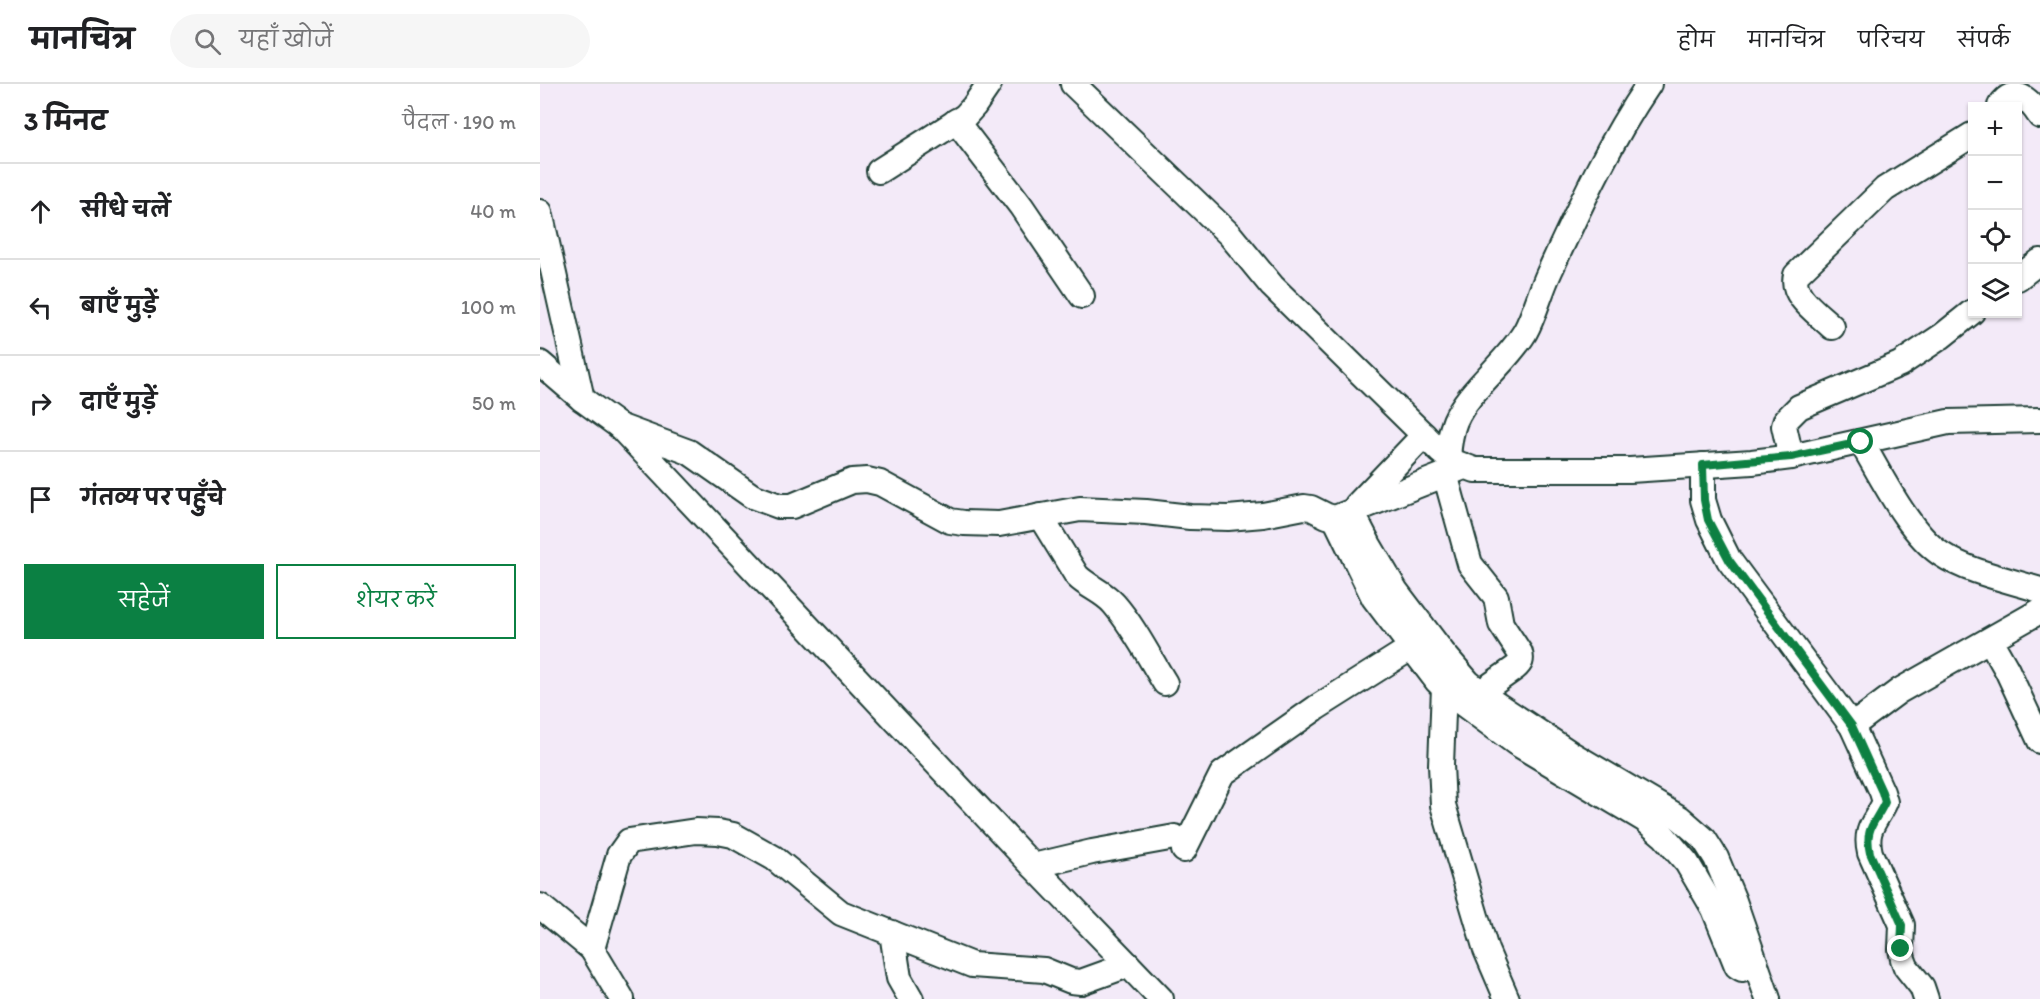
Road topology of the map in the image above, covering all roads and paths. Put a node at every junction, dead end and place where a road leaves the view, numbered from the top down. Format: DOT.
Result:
graph roads {
  1 [pos="1073,84"];
  2 [pos="1648,84"];
  3 [pos="983,86"];
  4 [pos="2003,102"];
  5 [pos="2040,116"];
  6 [pos="956,121"];
  7 [pos="1968,137"];
  8 [pos="879,171"];
  9 [pos="540,212"];
  10 [pos="2040,261"];
  11 [pos="2022,275"];
  12 [pos="1082,296"];
  13 [pos="1968,315"];
  14 [pos="1832,327"];
  15 [pos="540,363"];
  16 [pos="582,399"];
  17 [pos="2040,420"];
  18 [pos="619,426"];
  19 [pos="1861,442"];
  20 [pos="1444,457"];
  21 [pos="1791,457"];
  22 [pos="1703,465"];
  23 [pos="1344,515"];
  24 [pos="1040,516"];
  25 [pos="2040,590"];
  26 [pos="2040,612"];
  27 [pos="1990,640"];
  28 [pos="1421,642"];
  29 [pos="1165,683"];
  30 [pos="1444,687"];
  31 [pos="1481,692"];
  32 [pos="1852,726"];
  33 [pos="2040,741"];
  34 [pos="1033,866"];
  35 [pos="540,906"];
  36 [pos="892,933"];
  37 [pos="592,949"];
  38 [pos="1128,965"];
  39 [pos="1750,967"];
  40 [pos="622,999"];
  41 [pos="911,999"];
  42 [pos="1161,999"];
  43 [pos="1507,999"];
  44 [pos="1768,999"];
  45 [pos="1926,999"];
  1 -- 20 [label="street"];
  2 -- 20 [label="street"];
  3 -- 6 [label="street"];
  4 -- 5 [label="street"];
  6 -- 8 [label="street"];
  6 -- 12 [label="street"];
  7 -- 14 [label="street"];
  9 -- 16 [label="street"];
  10 -- 11 [label="street"];
  13 -- 21 [label="street"];
  15 -- 16 [label="street"];
  16 -- 18 [label="street"];
  17 -- 19 [label="street"];
  18 -- 24 [label="street"];
  18 -- 34 [label="street"];
  19 -- 21 [label="street"];
  19 -- 25 [label="street"];
  20 -- 22 [label="street"];
  20 -- 23 [label="street"];
  20 -- 23 [label="street"];
  20 -- 31 [label="street"];
  21 -- 22 [label="street"];
  22 -- 32 [label="street"];
  23 -- 24 [label="street"];
  23 -- 28 [label="street"];
  24 -- 29 [label="street"];
  26 -- 27 [label="street"];
  27 -- 32 [label="street"];
  27 -- 33 [label="street"];
  28 -- 30 [label="street"];
  28 -- 31 [label="street"];
  28 -- 34 [label="street"];
  30 -- 39 [label="street"];
  30 -- 43 [label="street"];
  31 -- 39 [label="street"];
  32 -- 45 [label="street"];
  34 -- 38 [label="street"];
  35 -- 37 [label="street"];
  36 -- 37 [label="street"];
  36 -- 38 [label="street"];
  36 -- 41 [label="street"];
  37 -- 40 [label="street"];
  38 -- 42 [label="street"];
  39 -- 44 [label="street"];
}
